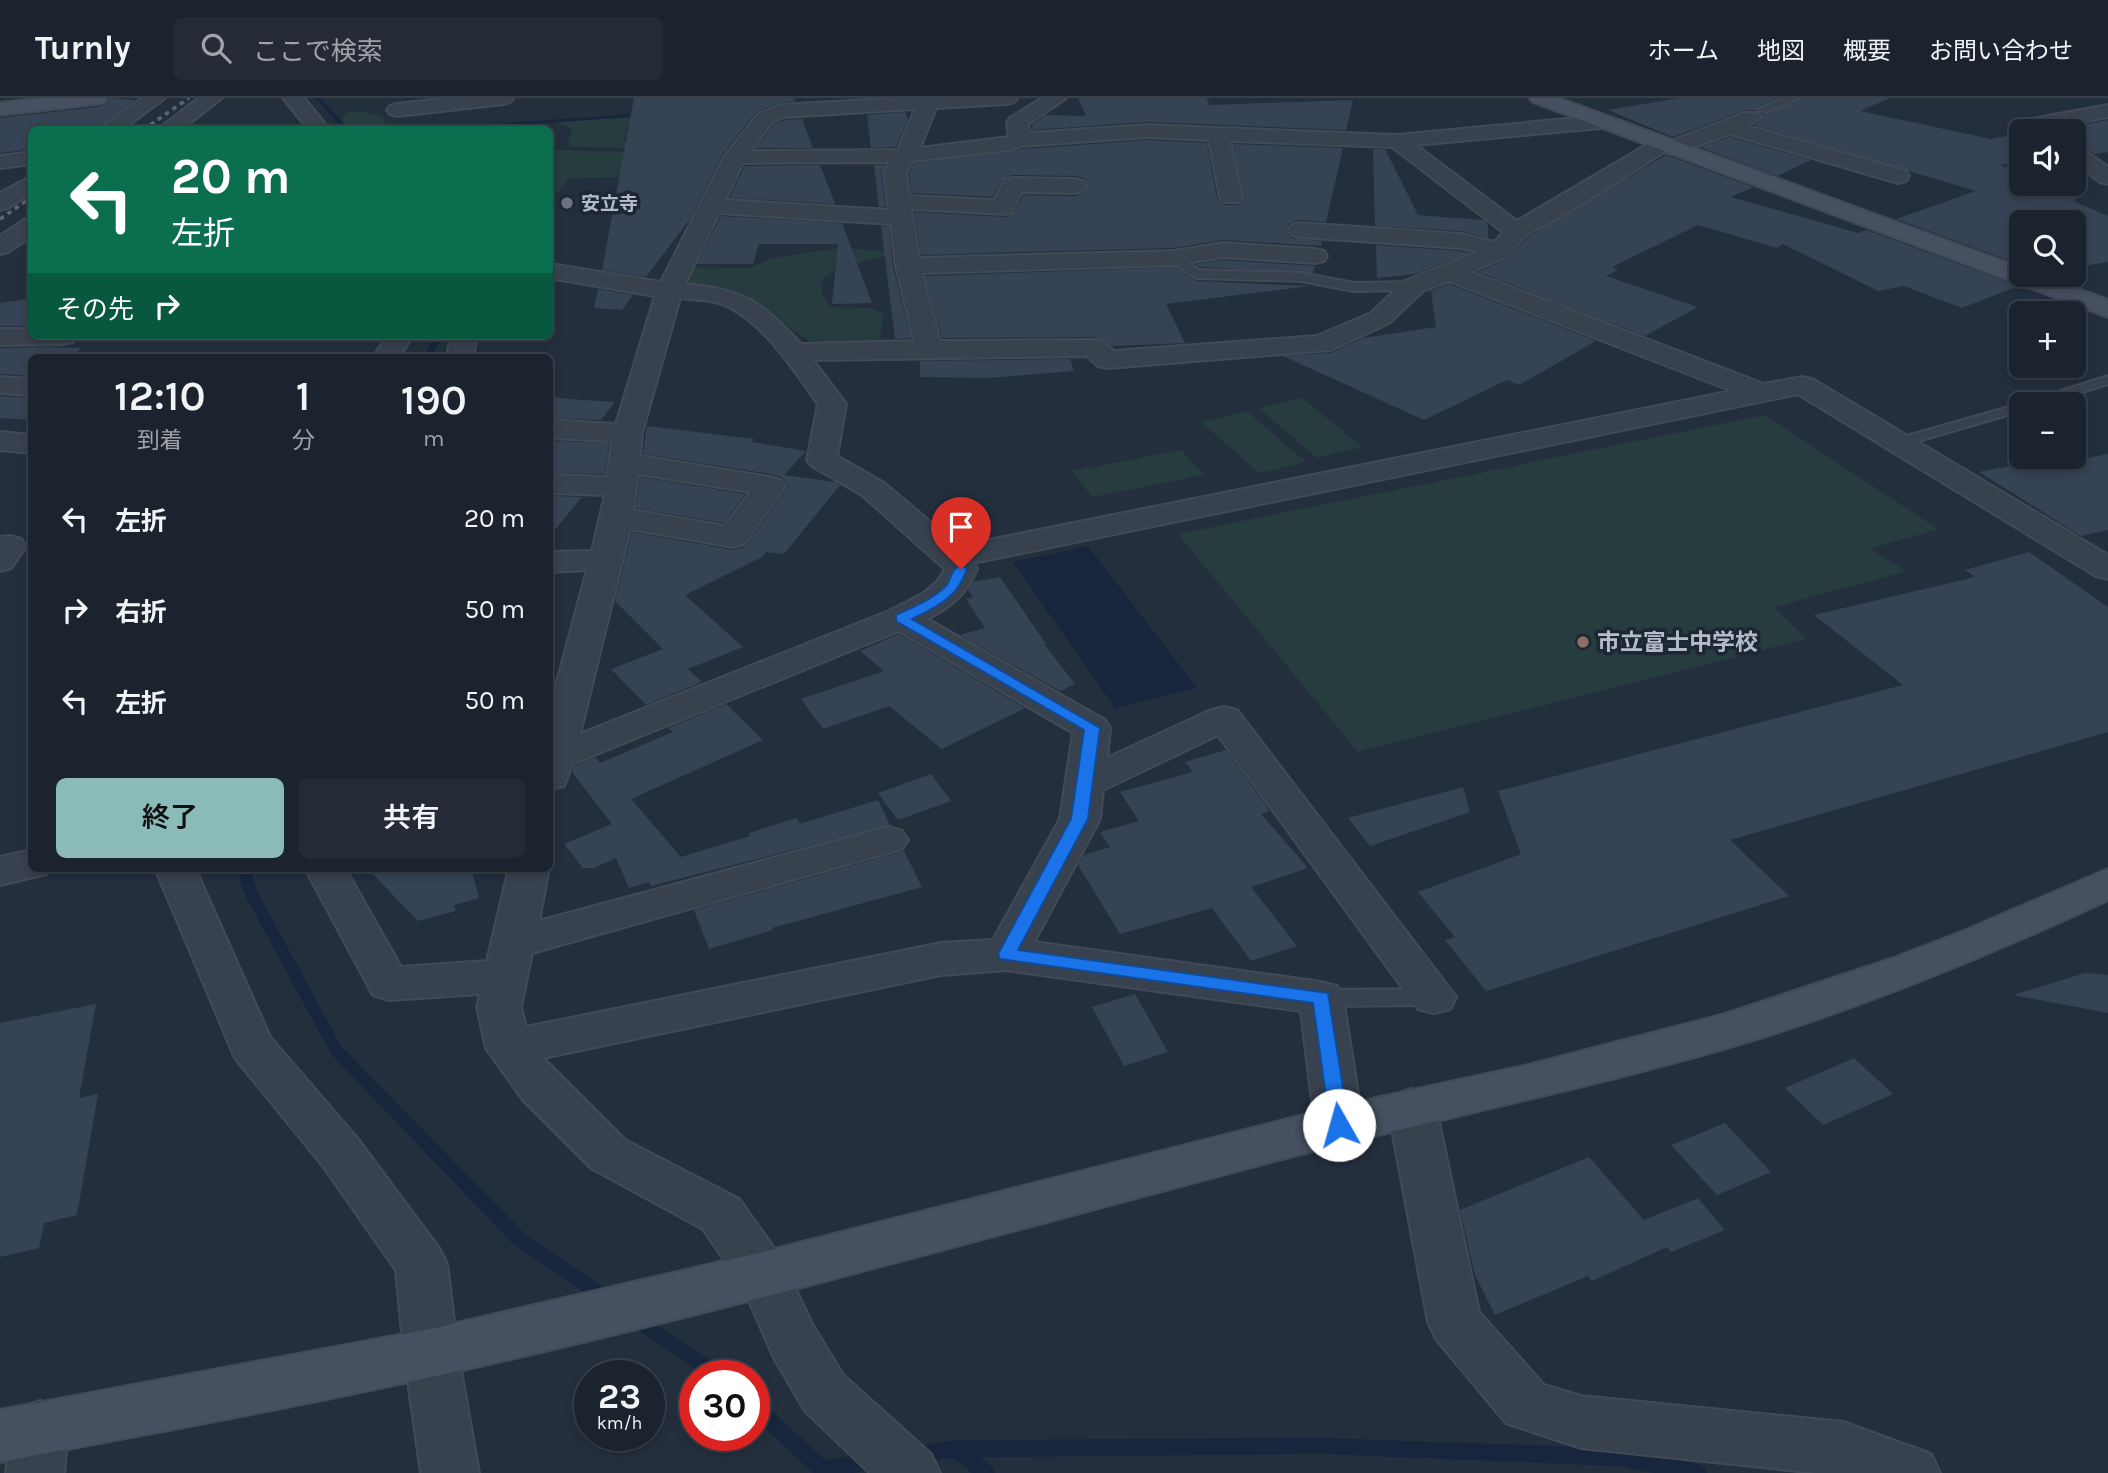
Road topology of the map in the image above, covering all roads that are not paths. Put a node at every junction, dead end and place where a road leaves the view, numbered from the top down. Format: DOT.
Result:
graph roads {
  1 [pos="97,98"];
  2 [pos="155,98"];
  3 [pos="212,98"];
  4 [pos="293,98"];
  5 [pos="503,98"];
  6 [pos="1007,98"];
  7 [pos="1056,98"];
  8 [pos="1540,98"];
  9 [pos="1793,98"];
  10 [pos="69,100"];
  11 [pos="928,103"];
  12 [pos="389,104"];
  13 [pos="798,104"];
  14 [pos="0,109"];
  15 [pos="1763,110"];
  16 [pos="2108,110"];
  17 [pos="2062,119"];
  18 [pos="1600,122"];
  19 [pos="114,126"];
  20 [pos="173,126"];
  21 [pos="317,126"];
  22 [pos="410,126"];
  23 [pos="1729,127"];
  24 [pos="1218,134"];
  25 [pos="1020,140"];
  26 [pos="1397,141"];
  27 [pos="1667,146"];
  28 [pos="904,156"];
  29 [pos="735,157"];
  30 [pos="28,158"];
  31 [pos="0,162"];
  32 [pos="2086,162"];
  33 [pos="1898,176"];
  34 [pos="2108,177"];
  35 [pos="28,184"];
  36 [pos="1075,186"];
  37 [pos="1231,197"];
  38 [pos="3,200"];
  39 [pos="710,206"];
  40 [pos="900,210"];
  41 [pos="28,228"];
  42 [pos="1300,230"];
  43 [pos="1516,231"];
  44 [pos="0,247"];
  45 [pos="1501,251"];
  46 [pos="1315,256"];
  47 [pos="1174,258"];
  48 [pos="908,266"];
  49 [pos="1446,271"];
  50 [pos="553,272"];
  51 [pos="1414,286"];
  52 [pos="670,289"];
  53 [pos="2108,309"];
  54 [pos="28,337"];
  55 [pos="0,338"];
  56 [pos="929,349"];
  57 [pos="794,352"];
  58 [pos="2108,380"];
  59 [pos="0,385"];
  60 [pos="28,387"];
  61 [pos="2069,392"];
  62 [pos="1762,393"];
  63 [pos="2009,410"];
  64 [pos="553,430"];
  65 [pos="0,441"];
  66 [pos="1901,442"];
  67 [pos="28,444"];
  68 [pos="625,461"];
  69 [pos="553,483"];
  70 [pos="617,517"];
  71 [pos="0,547"];
  72 [pos="953,557"];
  73 [pos="606,560"];
  74 [pos="0,561"];
  75 [pos="553,562"];
  76 [pos="2108,569"];
  77 [pos="901,618"];
  78 [pos="553,765"];
  79 [pos="553,769"];
  80 [pos="1086,783"];
  81 [pos="888,840"];
  82 [pos="28,865"];
  83 [pos="0,871"];
  84 [pos="177,872"];
  85 [pos="327,872"];
  86 [pos="528,872"];
  87 [pos="2108,883"];
  88 [pos="1006,954"];
  89 [pos="508,959"];
  90 [pos="1434,997"];
  91 [pos="1321,998"];
  92 [pos="509,1048"];
  93 [pos="1412,1108"];
  94 [pos="1339,1125"];
  95 [pos="763,1274"];
  96 [pos="431,1353"];
  97 [pos="25,1445"];
  98 [pos="450,1473"];
  99 [pos="911,1473"];
  100 [pos="1912,1473"];
  1 -- 10 [label="street"];
  2 -- 19 [label="street"];
  3 -- 20 [label="street"];
  4 -- 21 [label="street"];
  5 -- 12 [label="street"];
  6 -- 11 [label="street"];
  7 -- 25 [label="street"];
  8 -- 18 [label="street"];
  9 -- 15 [label="lane"];
  10 -- 14 [label="street"];
  11 -- 13 [label="street"];
  11 -- 28 [label="street"];
  12 -- 22 [label="street"];
  13 -- 29 [label="street"];
  15 -- 23 [label="street"];
  16 -- 17 [label="street"];
  18 -- 26 [label="street"];
  18 -- 27 [label="street"];
  23 -- 27 [label="street"];
  23 -- 33 [label="street"];
  24 -- 25 [label="street"];
  24 -- 26 [label="street"];
  24 -- 37 [label="street"];
  25 -- 28 [label="street"];
  26 -- 43 [label="street"];
  27 -- 43 [label="street"];
  27 -- 53 [label="street"];
  28 -- 29 [label="street"];
  28 -- 40 [label="street"];
  29 -- 39 [label="street"];
  30 -- 31 [label="street"];
  32 -- 34 [label="street"];
  35 -- 38 [label="street"];
  36 -- 40 [label="street"];
  39 -- 40 [label="street"];
  39 -- 52 [label="street"];
  40 -- 48 [label="street"];
  41 -- 44 [label="street"];
  42 -- 45 [label="street"];
  43 -- 45 [label="street"];
  45 -- 49 [label="street"];
  46 -- 47 [label="street"];
  47 -- 48 [label="street"];
  47 -- 51 [label="lane"];
  48 -- 56 [label="street"];
  49 -- 51 [label="street"];
  49 -- 62 [label="street"];
  50 -- 52 [label="street"];
  51 -- 56 [label="street"];
  52 -- 57 [label="street"];
  52 -- 68 [label="street"];
  54 -- 55 [label="street"];
  56 -- 57 [label="street"];
  57 -- 72 [label="street"];
  58 -- 61 [label="lane"];
  59 -- 60 [label="street"];
  62 -- 66 [label="street"];
  62 -- 72 [label="street"];
  63 -- 66 [label="lane"];
  64 -- 68 [label="street"];
  65 -- 67 [label="street"];
  66 -- 76 [label="street"];
  68 -- 69 [label="street"];
  68 -- 70 [label="street"];
  68 -- 70 [label="street"];
  70 -- 73 [label="street"];
  71 -- 74 [label="street"];
  72 -- 77 [label="street"];
  73 -- 75 [label="street"];
  73 -- 78 [label="street"];
  77 -- 79 [label="street"];
  77 -- 80 [label="street"];
  80 -- 88 [label="street"];
  80 -- 90 [label="street"];
  81 -- 89 [label="street"];
  82 -- 83 [label="street"];
  84 -- 96 [label="street"];
  85 -- 89 [label="street"];
  86 -- 89 [label="street"];
  87 -- 93 [label="street"];
  88 -- 91 [label="street"];
  88 -- 92 [label="street"];
  89 -- 92 [label="street"];
  90 -- 91 [label="lane"];
  91 -- 94 [label="street"];
  92 -- 95 [label="street"];
  93 -- 94 [label="street"];
  93 -- 100 [label="street"];
  94 -- 95 [label="street"];
  95 -- 96 [label="street"];
  95 -- 99 [label="street"];
  96 -- 97 [label="street"];
  96 -- 98 [label="street"];
}
